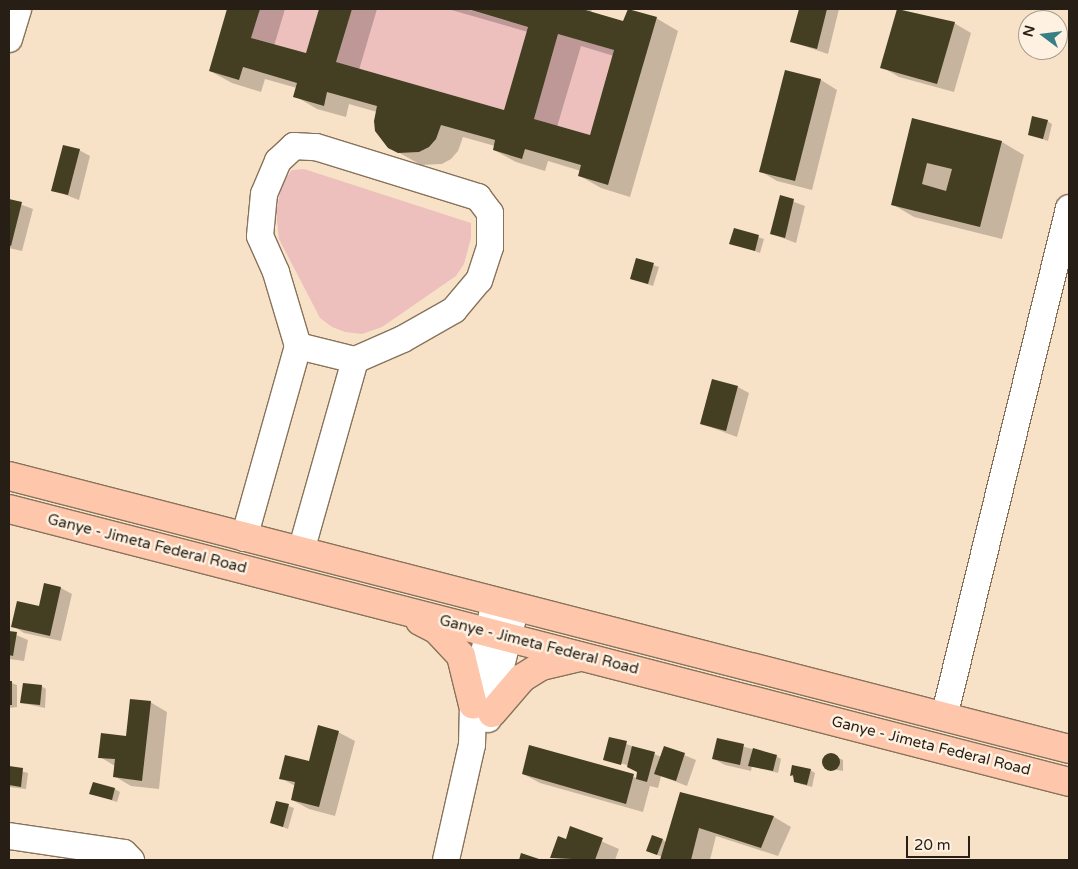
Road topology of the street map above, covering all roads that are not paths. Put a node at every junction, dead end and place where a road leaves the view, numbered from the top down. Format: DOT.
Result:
graph roads {
  1 [pos="18,9"];
  2 [pos="9,39"];
  3 [pos="1069,208"];
  4 [pos="298,346"];
  5 [pos="354,360"];
  6 [pos="9,476"];
  7 [pos="9,509"];
  8 [pos="244,538"];
  9 [pos="300,551"];
  10 [pos="506,604"];
  11 [pos="390,607"];
  12 [pos="498,635"];
  13 [pos="583,657"];
  14 [pos="482,709"];
  15 [pos="944,717"];
  16 [pos="1069,749"];
  17 [pos="1069,782"];
  18 [pos="9,836"];
  19 [pos="131,860"];
  20 [pos="446,860"];
  1 -- 2 [label="street"];
  3 -- 15 [label="street"];
  4 -- 5 [label="street"];
  4 -- 5 [label="street"];
  4 -- 8 [label="street"];
  5 -- 9 [label="street"];
  6 -- 8 [label="main road, Ganye - Jimeta Federal Road"];
  7 -- 11 [label="main road, Ganye - Jimeta Federal Road"];
  8 -- 9 [label="main road, Ganye - Jimeta Federal Road"];
  9 -- 10 [label="main road, Ganye - Jimeta Federal Road"];
  10 -- 12 [label="street"];
  10 -- 15 [label="main road, Ganye - Jimeta Federal Road"];
  11 -- 12 [label="main road, Ganye - Jimeta Federal Road"];
  11 -- 14 [label="main road"];
  12 -- 13 [label="main road, Ganye - Jimeta Federal Road"];
  12 -- 14 [label="street"];
  13 -- 14 [label="main road"];
  13 -- 17 [label="main road, Ganye - Jimeta Federal Road"];
  14 -- 20 [label="street"];
  15 -- 16 [label="main road, Ganye - Jimeta Federal Road"];
  18 -- 19 [label="street"];
}
